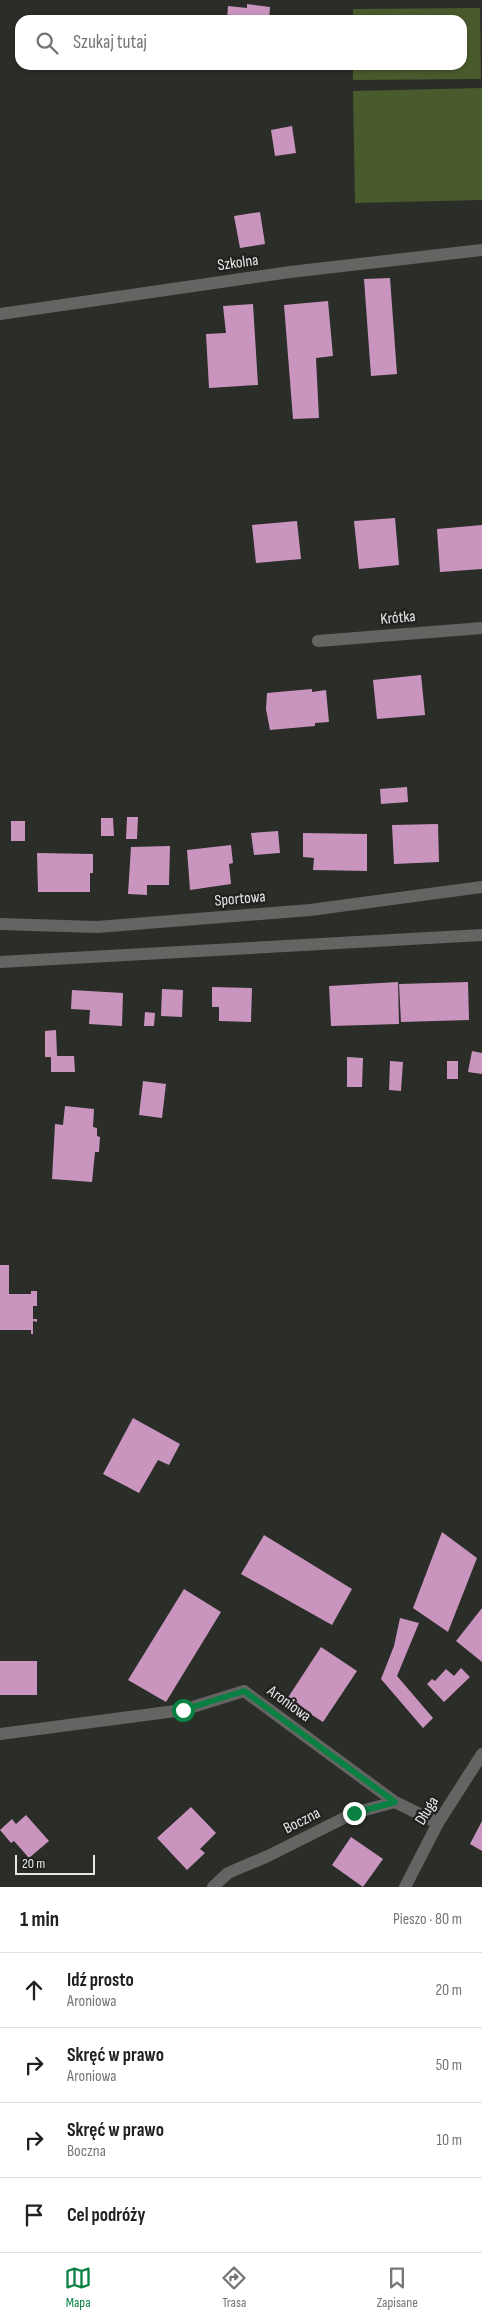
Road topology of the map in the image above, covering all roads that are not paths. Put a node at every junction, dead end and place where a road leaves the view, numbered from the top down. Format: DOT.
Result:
graph roads {
  1 [pos="482,250"];
  2 [pos="0,314"];
  3 [pos="482,628"];
  4 [pos="318,641"];
  5 [pos="482,887"];
  6 [pos="0,924"];
  7 [pos="482,935"];
  8 [pos="0,962"];
  9 [pos="0,1734"];
  10 [pos="482,1754"];
  11 [pos="395,1802"];
  12 [pos="438,1823"];
  13 [pos="213,1887"];
  14 [pos="405,1887"];
  1 -- 2 [label="street, Szkolna"];
  3 -- 4 [label="street, Krótka"];
  5 -- 6 [label="street, Sportowa"];
  7 -- 8 [label="street"];
  9 -- 11 [label="street, Aroniowa"];
  10 -- 12 [label="street, Długa"];
  11 -- 12 [label="street"];
  11 -- 13 [label="street, Boczna"];
  12 -- 14 [label="street, Długa"];
}
